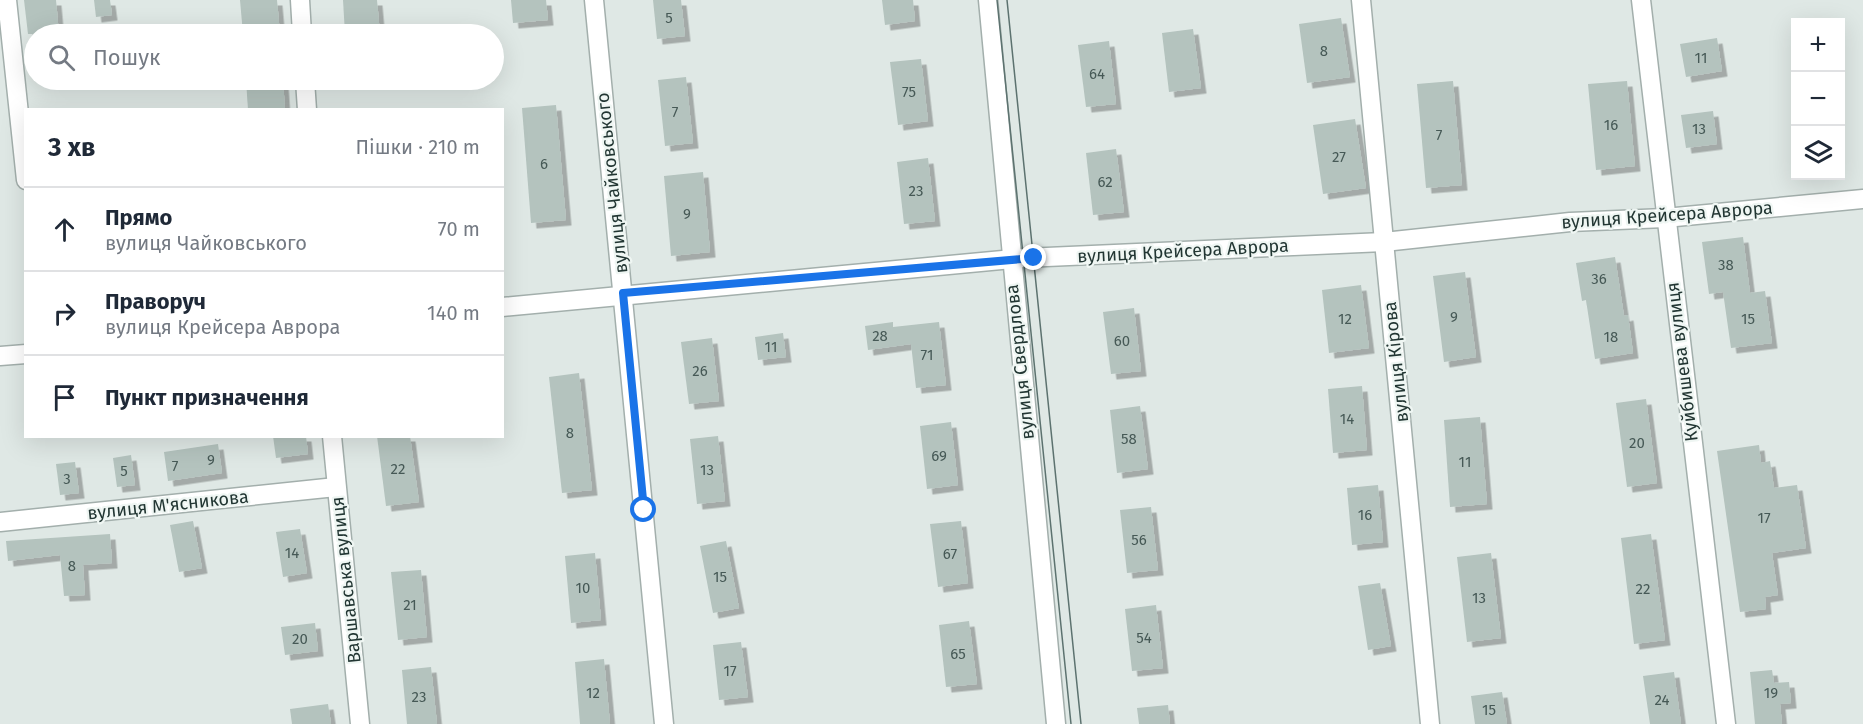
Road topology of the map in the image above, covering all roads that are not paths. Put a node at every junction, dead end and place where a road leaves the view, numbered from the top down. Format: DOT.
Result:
graph roads {
  1 [pos="7,0"];
  2 [pos="300,0"];
  3 [pos="594,0"];
  4 [pos="988,0"];
  5 [pos="1361,0"];
  6 [pos="1641,0"];
  7 [pos="301,24"];
  8 [pos="306,90"];
  9 [pos="307,108"];
  10 [pos="24,161"];
  11 [pos="1863,199"];
  12 [pos="1665,219"];
  13 [pos="1384,242"];
  14 [pos="1011,261"];
  15 [pos="623,293"];
  16 [pos="504,307"];
  17 [pos="24,354"];
  18 [pos="0,356"];
  19 [pos="332,438"];
  20 [pos="336,488"];
  21 [pos="0,522"];
  22 [pos="360,724"];
  23 [pos="664,724"];
  24 [pos="1056,724"];
  25 [pos="1430,724"];
  26 [pos="1726,724"];
  1 -- 10 [label="street"];
  2 -- 7 [label="street"];
  3 -- 15 [label="street, вулиця Чайковського"];
  4 -- 14 [label="street, вулиця Свердлова"];
  5 -- 13 [label="street, вулиця Кірова"];
  6 -- 12 [label="street, Куйбишева вулиця"];
  8 -- 9 [label="street"];
  11 -- 12 [label="street, вулиця Крейсера Аврора"];
  12 -- 13 [label="street, вулиця Крейсера Аврора"];
  12 -- 26 [label="street, Куйбишева вулиця"];
  13 -- 14 [label="street, вулиця Крейсера Аврора"];
  13 -- 25 [label="street, вулиця Кірова"];
  14 -- 15 [label="street, вулиця Крейсера Аврора"];
  14 -- 24 [label="street, вулиця Свердлова"];
  15 -- 16 [label="street, вулиця Крейсера Аврора"];
  15 -- 23 [label="street, вулиця Чайковського"];
  17 -- 18 [label="street"];
  19 -- 20 [label="street, Варшавська вулиця"];
  20 -- 21 [label="street, вулиця М'ясникова"];
  20 -- 22 [label="street, Варшавська вулиця"];
}
